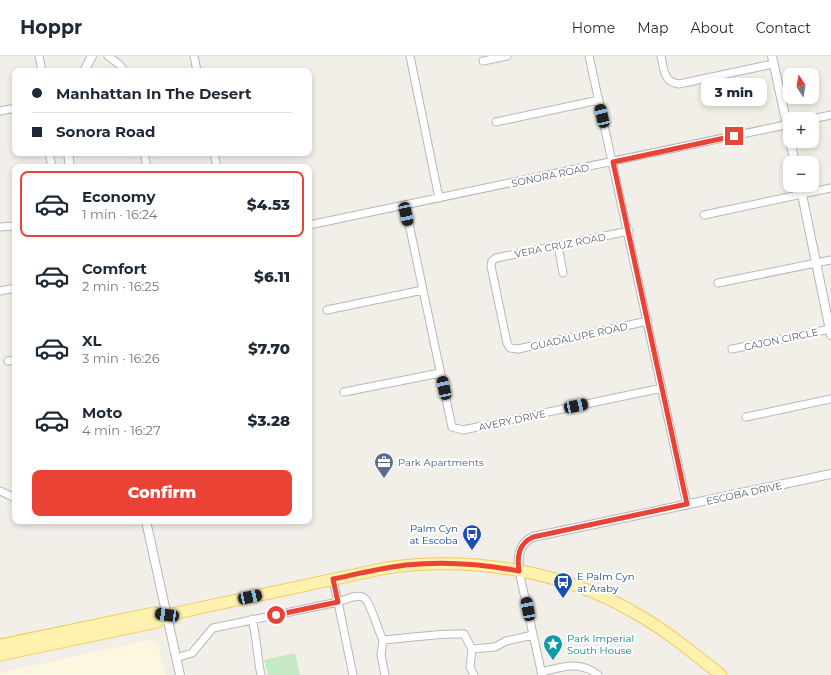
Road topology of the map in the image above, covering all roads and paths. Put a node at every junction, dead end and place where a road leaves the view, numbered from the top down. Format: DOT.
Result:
graph roads {
  1 [pos="40,56"];
  2 [pos="92,56"];
  3 [pos="108,56"];
  4 [pos="194,56"];
  5 [pos="410,56"];
  6 [pos="507,56"];
  7 [pos="589,56"];
  8 [pos="661,58"];
  9 [pos="772,60"];
  10 [pos="483,61"];
  11 [pos="42,68"];
  12 [pos="86,68"];
  13 [pos="122,68"];
  14 [pos="196,68"];
  15 [pos="599,100"];
  16 [pos="12,109"];
  17 [pos="0,111"];
  18 [pos="786,112"];
  19 [pos="831,115"];
  20 [pos="819,118"];
  21 [pos="496,122"];
  22 [pos="783,125"];
  23 [pos="613,162"];
  24 [pos="831,188"];
  25 [pos="802,194"];
  26 [pos="439,198"];
  27 [pos="405,205"];
  28 [pos="704,215"];
  29 [pos="312,224"];
  30 [pos="12,226"];
  31 [pos="0,227"];
  32 [pos="629,231"];
  33 [pos="558,245"];
  34 [pos="831,260"];
  35 [pos="816,263"];
  36 [pos="563,273"];
  37 [pos="718,283"];
  38 [pos="12,289"];
  39 [pos="423,290"];
  40 [pos="0,291"];
  41 [pos="327,310"];
  42 [pos="648,321"];
  43 [pos="830,332"];
  44 [pos="510,348"];
  45 [pos="732,349"];
  46 [pos="440,373"];
  47 [pos="662,388"];
  48 [pos="344,392"];
  49 [pos="831,399"];
  50 [pos="746,417"];
  51 [pos="831,474"];
  52 [pos="0,492"];
  53 [pos="12,497"];
  54 [pos="687,504"];
  55 [pos="147,524"];
  56 [pos="519,571"];
  57 [pos="333,579"];
  58 [pos="338,602"];
  59 [pos="167,615"];
  60 [pos="252,620"];
  61 [pos="533,635"];
  62 [pos="383,640"];
  63 [pos="0,645"];
  64 [pos="472,649"];
  65 [pos="0,655"];
  66 [pos="176,658"];
  67 [pos="542,673"];
  68 [pos="180,675"];
  69 [pos="261,675"];
  70 [pos="353,675"];
  71 [pos="385,675"];
  72 [pos="474,675"];
  73 [pos="598,675"];
  74 [pos="721,675"];
  1 -- 11 [label="street"];
  2 -- 12 [label="street"];
  3 -- 13 [label="street"];
  4 -- 14 [label="street"];
  5 -- 26 [label="street"];
  6 -- 10 [label="street"];
  7 -- 15 [label="street"];
  8 -- 9 [label="street"];
  9 -- 18 [label="street"];
  15 -- 21 [label="street"];
  15 -- 23 [label="street"];
  16 -- 17 [label="street"];
  19 -- 20 [label="street"];
  22 -- 23 [label="street, SONORA ROAD"];
  23 -- 26 [label="street, SONORA ROAD"];
  23 -- 32 [label="street"];
  24 -- 25 [label="street"];
  25 -- 28 [label="street"];
  25 -- 35 [label="street"];
  26 -- 27 [label="street, SONORA ROAD"];
  27 -- 29 [label="street, SONORA ROAD"];
  27 -- 39 [label="street"];
  30 -- 31 [label="street"];
  32 -- 33 [label="street, VERA CRUZ ROAD"];
  32 -- 42 [label="street"];
  33 -- 36 [label="street"];
  33 -- 44 [label="street, VERA CRUZ ROAD"];
  34 -- 35 [label="street"];
  35 -- 37 [label="street"];
  35 -- 43 [label="street"];
  38 -- 40 [label="street"];
  39 -- 41 [label="street"];
  39 -- 46 [label="street"];
  42 -- 44 [label="street, GUADALUPE ROAD"];
  42 -- 47 [label="street"];
  43 -- 45 [label="street, CAJON CIRCLE"];
  46 -- 47 [label="street, AVERY DRIVE"];
  46 -- 48 [label="street"];
  47 -- 54 [label="street"];
  49 -- 50 [label="street"];
  51 -- 54 [label="street, ESCOBA DRIVE"];
  52 -- 53 [label="street"];
  54 -- 56 [label="street, ESCOBA DRIVE"];
  55 -- 59 [label="street"];
  56 -- 57 [label="main road"];
  56 -- 61 [label="street"];
  56 -- 74 [label="main road"];
  57 -- 58 [label="street"];
  57 -- 59 [label="main road"];
  58 -- 60 [label="street"];
  58 -- 62 [label="street"];
  58 -- 70 [label="street"];
  59 -- 63 [label="main road"];
  59 -- 65 [label="main road"];
  59 -- 66 [label="street"];
  60 -- 66 [label="street"];
  60 -- 69 [label="street"];
  61 -- 64 [label="street"];
  61 -- 67 [label="street"];
  62 -- 64 [label="street"];
  62 -- 71 [label="street"];
  64 -- 72 [label="street"];
  66 -- 68 [label="street"];
  67 -- 73 [label="street"];
}
